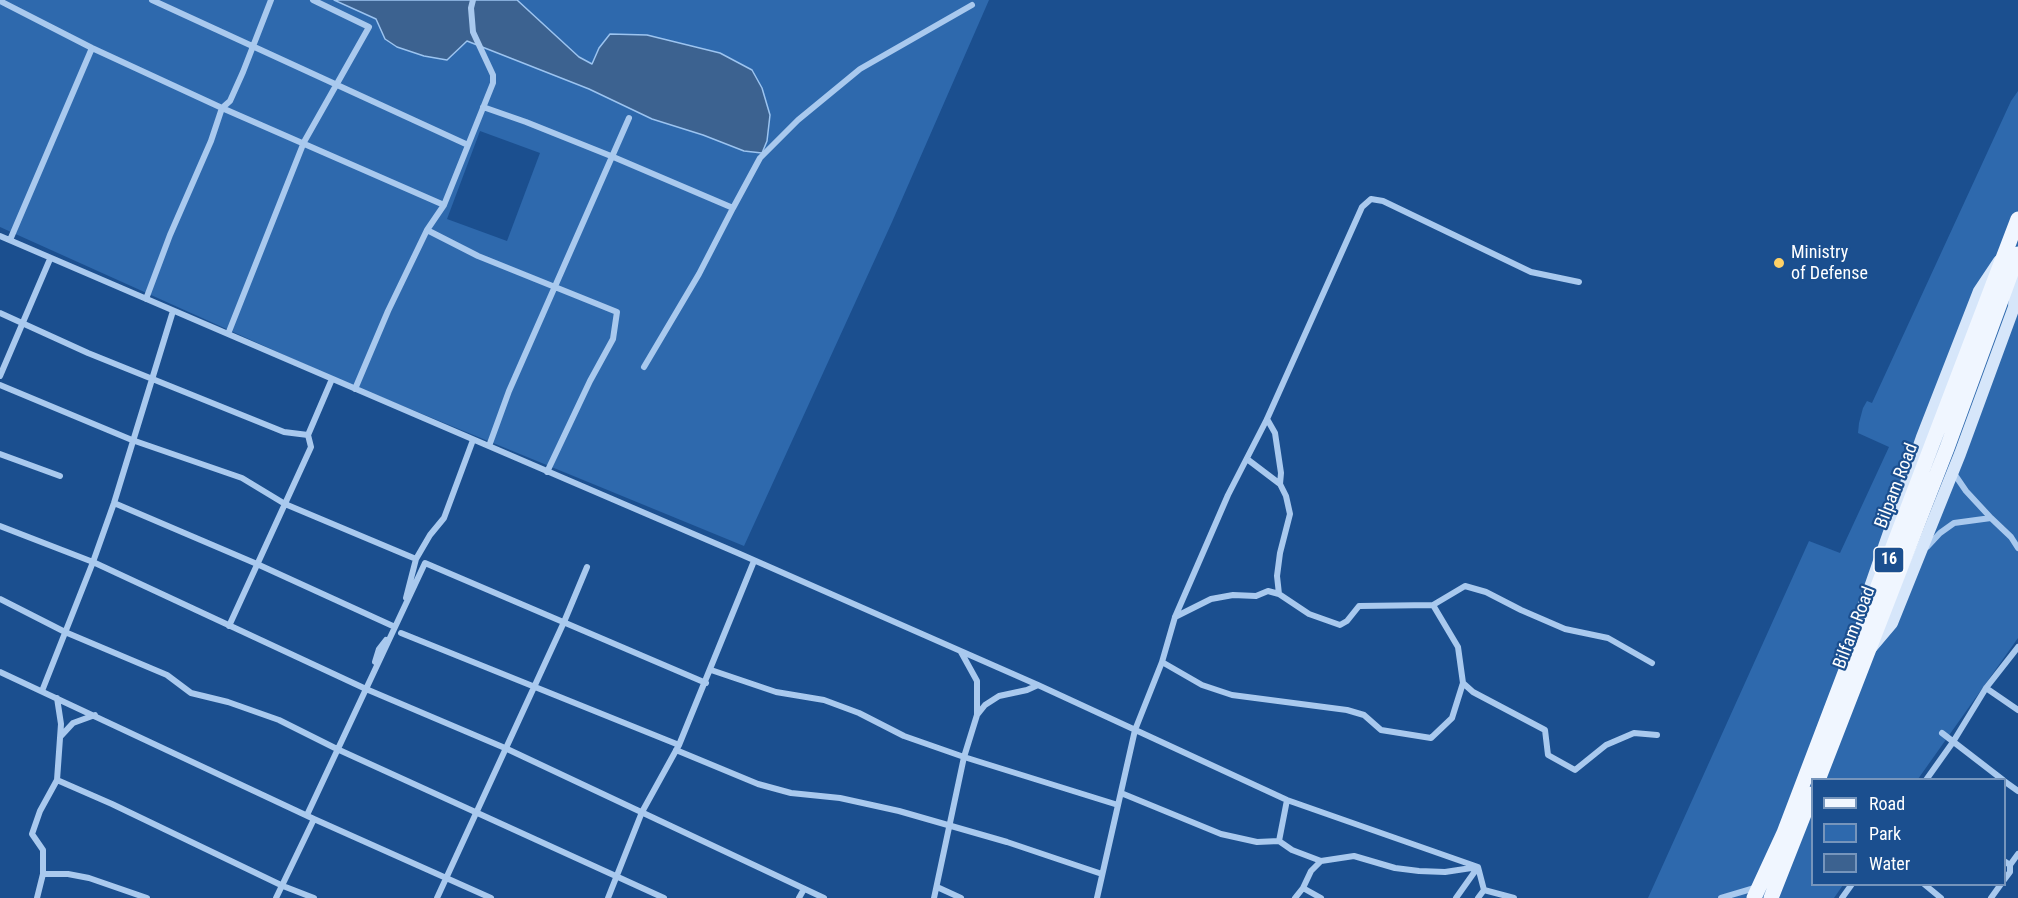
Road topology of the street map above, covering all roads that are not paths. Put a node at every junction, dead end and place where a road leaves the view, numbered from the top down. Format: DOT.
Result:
graph roads {
  1 [pos="152,0"];
  2 [pos="271,0"];
  3 [pos="313,0"];
  4 [pos="473,0"];
  5 [pos="0,1"];
  6 [pos="972,5"];
  7 [pos="92,48"];
  8 [pos="253,48"];
  9 [pos="336,84"];
  10 [pos="483,107"];
  11 [pos="222,108"];
  12 [pos="629,117"];
  13 [pos="304,142"];
  14 [pos="468,145"];
  15 [pos="611,156"];
  16 [pos="444,205"];
  17 [pos="733,208"];
  18 [pos="2018,219"];
  19 [pos="427,230"];
  20 [pos="0,236"];
  21 [pos="10,240"];
  22 [pos="2014,253"];
  23 [pos="50,259"];
  24 [pos="1579,282"];
  25 [pos="556,287"];
  26 [pos="146,299"];
  27 [pos="173,311"];
  28 [pos="0,313"];
  29 [pos="22,324"];
  30 [pos="228,334"];
  31 [pos="644,367"];
  32 [pos="0,376"];
  33 [pos="152,379"];
  34 [pos="332,380"];
  35 [pos="0,385"];
  36 [pos="355,389"];
  37 [pos="1267,419"];
  38 [pos="308,435"];
  39 [pos="132,440"];
  40 [pos="473,440"];
  41 [pos="489,446"];
  42 [pos="0,454"];
  43 [pos="1247,459"];
  44 [pos="547,472"];
  45 [pos="1953,472"];
  46 [pos="60,476"];
  47 [pos="1280,484"];
  48 [pos="114,503"];
  49 [pos="285,504"];
  50 [pos="1991,518"];
  51 [pos="0,526"];
  52 [pos="2015,537"];
  53 [pos="2018,548"];
  54 [pos="1920,554"];
  55 [pos="416,559"];
  56 [pos="754,561"];
  57 [pos="93,562"];
  58 [pos="257,564"];
  59 [pos="587,567"];
  60 [pos="1279,594"];
  61 [pos="0,599"];
  62 [pos="1433,605"];
  63 [pos="1175,617"];
  64 [pos="564,622"];
  65 [pos="229,626"];
  66 [pos="398,630"];
  67 [pos="65,632"];
  68 [pos="2018,647"];
  69 [pos="961,652"];
  70 [pos="1860,652"];
  71 [pos="1162,662"];
  72 [pos="1652,663"];
  73 [pos="711,670"];
  74 [pos="0,672"];
  75 [pos="706,683"];
  76 [pos="1463,683"];
  77 [pos="535,685"];
  78 [pos="1038,685"];
  79 [pos="1986,688"];
  80 [pos="366,689"];
  81 [pos="42,691"];
  82 [pos="57,698"];
  83 [pos="2018,710"];
  84 [pos="95,715"];
  85 [pos="977,715"];
  86 [pos="1135,730"];
  87 [pos="1942,733"];
  88 [pos="1657,735"];
  89 [pos="60,736"];
  90 [pos="1953,742"];
  91 [pos="505,748"];
  92 [pos="678,748"];
  93 [pos="337,749"];
  94 [pos="964,757"];
  95 [pos="1819,778"];
  96 [pos="1927,778"];
  97 [pos="2001,778"];
  98 [pos="57,780"];
  99 [pos="2006,782"];
  100 [pos="2018,791"];
  101 [pos="1121,793"];
  102 [pos="1811,797"];
  103 [pos="1287,800"];
  104 [pos="1118,805"];
  105 [pos="476,811"];
  106 [pos="642,812"];
  107 [pos="307,815"];
  108 [pos="314,819"];
  109 [pos="949,824"];
  110 [pos="1279,841"];
  111 [pos="2018,854"];
  112 [pos="1321,861"];
  113 [pos="2007,863"];
  114 [pos="1478,867"];
  115 [pos="43,874"];
  116 [pos="1102,874"];
  117 [pos="617,876"];
  118 [pos="446,877"];
  119 [pos="2006,877"];
  120 [pos="283,886"];
  121 [pos="1851,886"];
  122 [pos="1925,886"];
  123 [pos="2000,886"];
  124 [pos="937,887"];
  125 [pos="804,888"];
  126 [pos="1303,888"];
  127 [pos="1484,890"];
  128 [pos="1756,892"];
  129 [pos="37,898"];
  130 [pos="147,898"];
  131 [pos="276,898"];
  132 [pos="314,898"];
  133 [pos="437,898"];
  134 [pos="491,898"];
  135 [pos="608,898"];
  136 [pos="664,898"];
  137 [pos="800,898"];
  138 [pos="824,898"];
  139 [pos="934,898"];
  140 [pos="961,898"];
  141 [pos="1097,898"];
  142 [pos="1295,898"];
  143 [pos="1321,898"];
  144 [pos="1456,898"];
  145 [pos="1478,898"];
  146 [pos="1514,898"];
  147 [pos="1721,898"];
  148 [pos="1771,898"];
  149 [pos="1842,898"];
  150 [pos="1941,898"];
  151 [pos="1991,898"];
  1 -- 8 [label="street"];
  2 -- 8 [label="street"];
  3 -- 9 [label="street"];
  4 -- 10 [label="street"];
  5 -- 7 [label="street"];
  6 -- 17 [label="street"];
  7 -- 11 [label="street"];
  7 -- 21 [label="street"];
  8 -- 9 [label="street"];
  8 -- 11 [label="street"];
  9 -- 13 [label="street"];
  9 -- 14 [label="street"];
  10 -- 14 [label="street"];
  10 -- 15 [label="street"];
  11 -- 13 [label="street"];
  11 -- 26 [label="street"];
  12 -- 15 [label="street"];
  13 -- 16 [label="street"];
  13 -- 30 [label="street"];
  14 -- 16 [label="street"];
  15 -- 17 [label="street"];
  15 -- 25 [label="street"];
  16 -- 19 [label="street"];
  17 -- 31 [label="street"];
  18 -- 22 [label="main road, Bilpam Road / 16"];
  19 -- 25 [label="street"];
  19 -- 36 [label="street"];
  20 -- 21 [label="street"];
  21 -- 23 [label="street"];
  22 -- 45 [label="street"];
  22 -- 70 [label="main road, Bilpam Road / 16"];
  23 -- 26 [label="street"];
  23 -- 29 [label="street"];
  24 -- 37 [label="street"];
  25 -- 41 [label="street"];
  25 -- 44 [label="street"];
  26 -- 27 [label="street"];
  27 -- 30 [label="street"];
  27 -- 33 [label="street"];
  28 -- 29 [label="street"];
  29 -- 32 [label="street"];
  29 -- 33 [label="street"];
  30 -- 34 [label="street"];
  33 -- 38 [label="street"];
  33 -- 39 [label="street"];
  34 -- 36 [label="street"];
  34 -- 38 [label="street"];
  35 -- 39 [label="street"];
  36 -- 40 [label="street"];
  37 -- 43 [label="street"];
  37 -- 47 [label="street"];
  38 -- 49 [label="street"];
  39 -- 48 [label="street"];
  39 -- 49 [label="street"];
  40 -- 41 [label="street"];
  40 -- 55 [label="street"];
  41 -- 44 [label="street"];
  42 -- 46 [label="street"];
  43 -- 47 [label="street"];
  43 -- 63 [label="street"];
  44 -- 56 [label="street"];
  45 -- 50 [label="street"];
  45 -- 54 [label="street"];
  47 -- 60 [label="street"];
  48 -- 57 [label="street"];
  48 -- 58 [label="street"];
  49 -- 55 [label="street"];
  49 -- 58 [label="street"];
  50 -- 52 [label="street"];
  50 -- 54 [label="street"];
  51 -- 57 [label="street"];
  52 -- 53 [label="street"];
  54 -- 70 [label="street"];
  55 -- 66 [label="street"];
  56 -- 69 [label="street"];
  56 -- 73 [label="street"];
  57 -- 65 [label="street"];
  57 -- 67 [label="street"];
  58 -- 65 [label="street"];
  58 -- 66 [label="street"];
  59 -- 64 [label="street"];
  60 -- 62 [label="street"];
  60 -- 63 [label="street"];
  61 -- 67 [label="street"];
  62 -- 72 [label="street"];
  62 -- 76 [label="street"];
  63 -- 71 [label="street"];
  64 -- 75 [label="street"];
  64 -- 77 [label="street"];
  64 -- 80 [label="street"];
  65 -- 80 [label="street"];
  66 -- 77 [label="street"];
  66 -- 80 [label="street"];
  67 -- 81 [label="street"];
  67 -- 93 [label="street"];
  68 -- 79 [label="street"];
  69 -- 78 [label="street"];
  69 -- 85 [label="street"];
  70 -- 95 [label="main road, Bilfam Road / 16"];
  70 -- 128 [label="main road, Bilpam Road / 16"];
  71 -- 76 [label="street"];
  71 -- 86 [label="street"];
  73 -- 75 [label="street"];
  73 -- 94 [label="street"];
  74 -- 81 [label="street"];
  75 -- 92 [label="street"];
  76 -- 88 [label="street"];
  77 -- 91 [label="street"];
  77 -- 92 [label="street"];
  78 -- 85 [label="street"];
  78 -- 86 [label="street"];
  79 -- 83 [label="street"];
  79 -- 90 [label="street"];
  80 -- 91 [label="street"];
  80 -- 93 [label="street"];
  81 -- 82 [label="street"];
  82 -- 84 [label="street"];
  82 -- 89 [label="street"];
  84 -- 89 [label="street"];
  84 -- 107 [label="street"];
  85 -- 94 [label="street"];
  86 -- 101 [label="street"];
  86 -- 103 [label="street"];
  87 -- 90 [label="street"];
  89 -- 98 [label="street"];
  90 -- 96 [label="street"];
  90 -- 97 [label="street"];
  91 -- 105 [label="street"];
  91 -- 106 [label="street"];
  92 -- 106 [label="street"];
  92 -- 109 [label="street"];
  93 -- 105 [label="street"];
  93 -- 107 [label="street"];
  94 -- 104 [label="street"];
  94 -- 109 [label="street"];
  98 -- 115 [label="street"];
  98 -- 120 [label="street"];
  99 -- 100 [label="street"];
  101 -- 104 [label="street"];
  101 -- 110 [label="street"];
  102 -- 148 [label="main road"];
  103 -- 110 [label="street"];
  103 -- 114 [label="street"];
  104 -- 116 [label="street"];
  105 -- 117 [label="street"];
  105 -- 118 [label="street"];
  106 -- 117 [label="street"];
  106 -- 125 [label="street"];
  107 -- 108 [label="street"];
  108 -- 118 [label="street"];
  108 -- 120 [label="street"];
  109 -- 116 [label="street"];
  109 -- 124 [label="street"];
  110 -- 112 [label="street"];
  111 -- 113 [label="street"];
  112 -- 114 [label="street"];
  112 -- 126 [label="street"];
  113 -- 119 [label="street"];
  114 -- 127 [label="street"];
  114 -- 144 [label="street"];
  115 -- 129 [label="street"];
  115 -- 130 [label="street"];
  116 -- 141 [label="street"];
  117 -- 135 [label="street"];
  117 -- 136 [label="street"];
  118 -- 133 [label="street"];
  118 -- 134 [label="street"];
  120 -- 131 [label="street"];
  120 -- 132 [label="street"];
  121 -- 149 [label="street"];
  122 -- 150 [label="street"];
  123 -- 151 [label="street"];
  124 -- 139 [label="street"];
  124 -- 140 [label="street"];
  125 -- 137 [label="street"];
  125 -- 138 [label="street"];
  126 -- 142 [label="street"];
  126 -- 143 [label="street"];
  127 -- 145 [label="street"];
  127 -- 146 [label="street"];
  128 -- 147 [label="street"];
}
